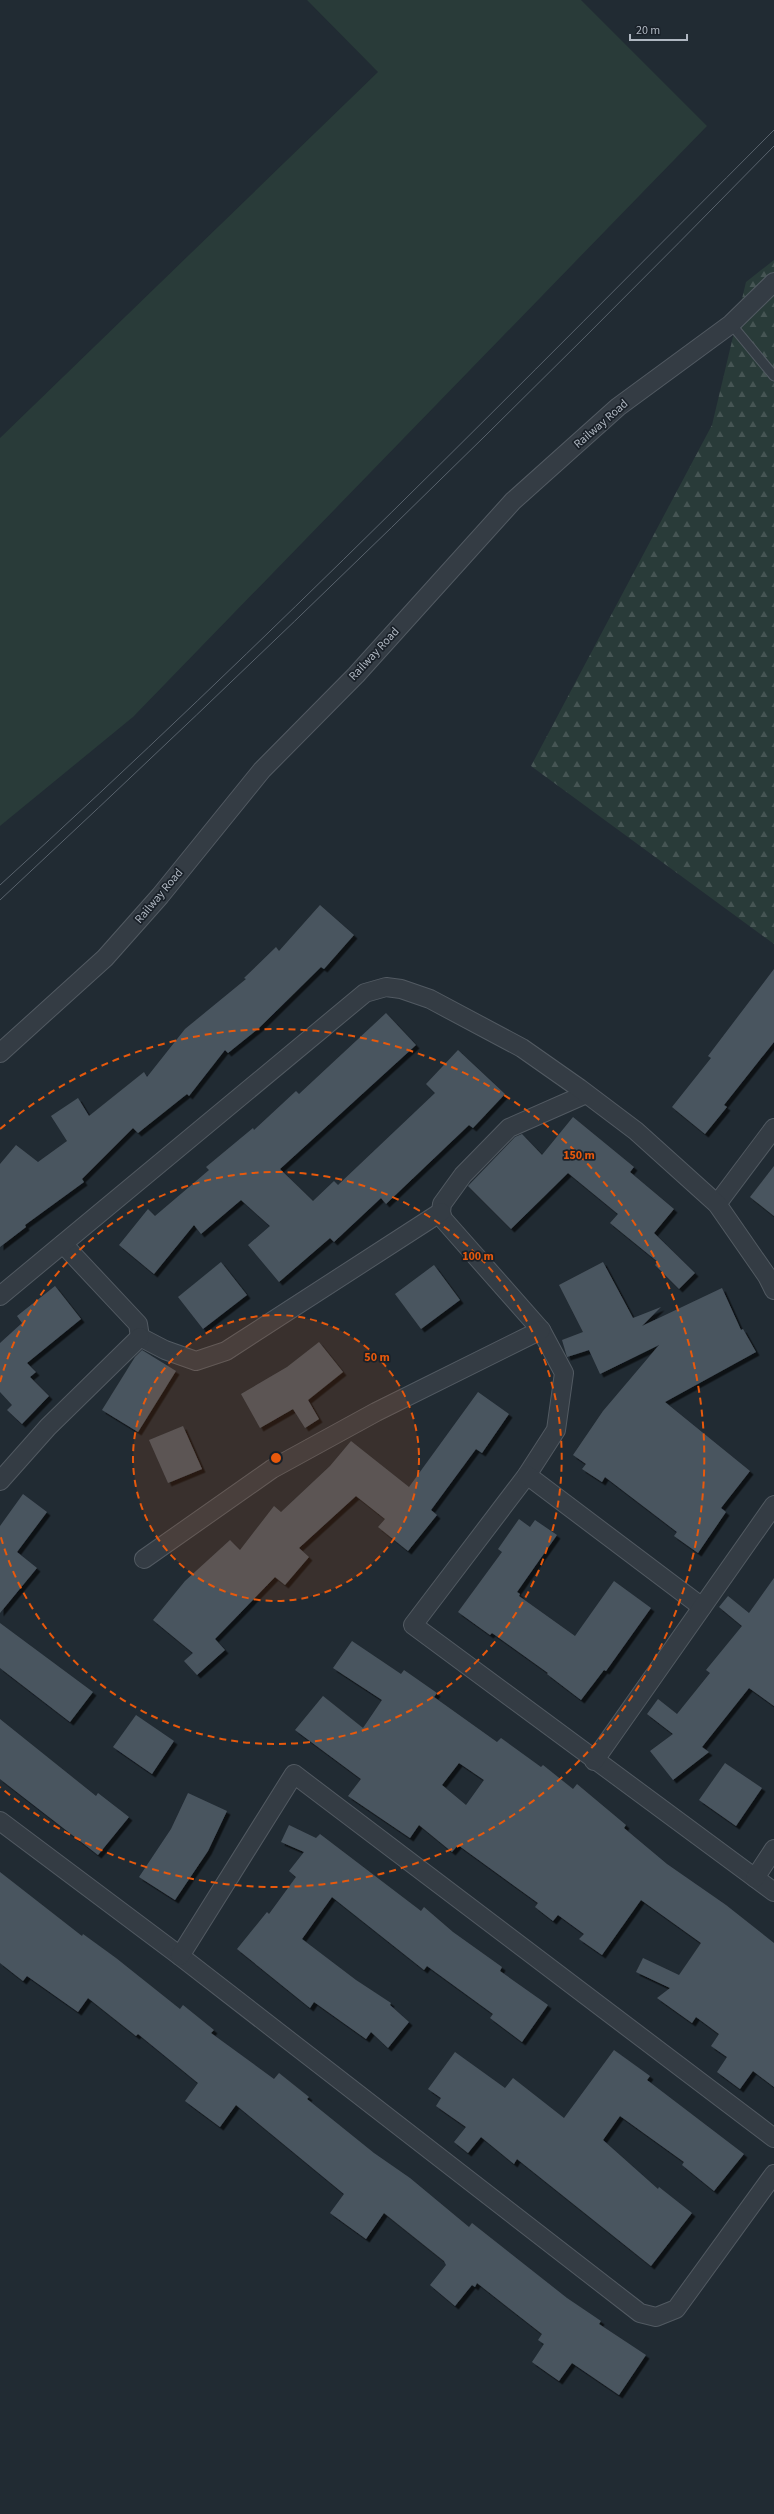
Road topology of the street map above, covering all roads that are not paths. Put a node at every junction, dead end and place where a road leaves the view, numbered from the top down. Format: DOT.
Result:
graph roads {
  1 [pos="774,282"];
  2 [pos="731,324"];
  3 [pos="774,376"];
  4 [pos="0,1053"];
  5 [pos="586,1094"];
  6 [pos="774,1128"];
  7 [pos="717,1204"];
  8 [pos="441,1212"];
  9 [pos="63,1244"];
  10 [pos="774,1290"];
  11 [pos="0,1296"];
  12 [pos="541,1330"];
  13 [pos="140,1337"];
  14 [pos="527,1475"];
  15 [pos="0,1481"];
  16 [pos="774,1505"];
  17 [pos="144,1559"];
  18 [pos="702,1607"];
  19 [pos="594,1761"];
  20 [pos="0,1821"];
  21 [pos="774,1850"];
  22 [pos="754,1878"];
  23 [pos="774,1892"];
  24 [pos="180,1956"];
  25 [pos="774,2138"];
  26 [pos="774,2174"];
  1 -- 2 [label="street, Railway Road"];
  2 -- 3 [label="lane"];
  2 -- 4 [label="street, Railway Road"];
  5 -- 7 [label="street"];
  5 -- 8 [label="street"];
  5 -- 9 [label="street"];
  6 -- 7 [label="street"];
  7 -- 10 [label="street"];
  8 -- 12 [label="street"];
  8 -- 13 [label="street"];
  9 -- 11 [label="street"];
  9 -- 13 [label="street"];
  12 -- 14 [label="street"];
  12 -- 17 [label="street"];
  13 -- 15 [label="street"];
  14 -- 18 [label="street"];
  14 -- 19 [label="street"];
  16 -- 18 [label="street"];
  18 -- 19 [label="street"];
  19 -- 22 [label="street"];
  20 -- 24 [label="street"];
  21 -- 22 [label="street"];
  22 -- 23 [label="street"];
  24 -- 25 [label="street"];
  24 -- 26 [label="street"];
}
